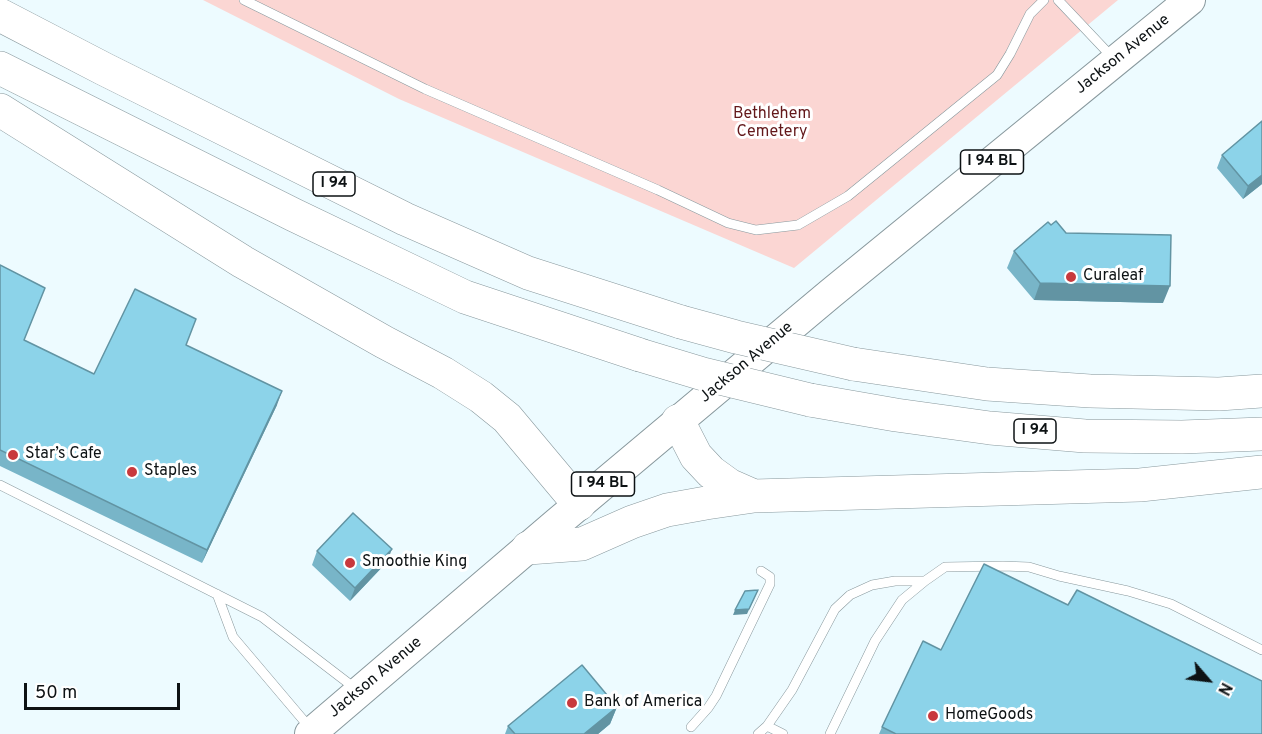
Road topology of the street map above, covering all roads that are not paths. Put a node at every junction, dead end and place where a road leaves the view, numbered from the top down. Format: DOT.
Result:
graph roads {
  1 [pos="244,0"];
  2 [pos="1044,0"];
  3 [pos="1058,0"];
  4 [pos="1190,0"];
  5 [pos="0,15"];
  6 [pos="1115,62"];
  7 [pos="0,68"];
  8 [pos="0,110"];
  9 [pos="1262,391"];
  10 [pos="678,421"];
  11 [pos="1262,434"];
  12 [pos="1262,472"];
  13 [pos="0,485"];
  14 [pos="754,496"];
  15 [pos="579,504"];
  16 [pos="528,548"];
  17 [pos="761,571"];
  18 [pos="925,581"];
  19 [pos="217,594"];
  20 [pos="1262,650"];
  21 [pos="360,692"];
  22 [pos="767,726"];
  23 [pos="690,727"];
  24 [pos="312,733"];
  25 [pos="758,734"];
  26 [pos="783,734"];
  27 [pos="830,734"];
  1 -- 2 [label="lane"];
  3 -- 6 [label="lane"];
  4 -- 6 [label="main road, Jackson Avenue / I 94 BL"];
  5 -- 9 [label="highway, I 94, bridge"];
  6 -- 10 [label="main road, Jackson Avenue / I 94 BL"];
  7 -- 11 [label="highway, I 94, bridge"];
  8 -- 15 [label="highway"];
  10 -- 14 [label="highway"];
  10 -- 15 [label="main road, Jackson Avenue / I 94 BL"];
  12 -- 14 [label="highway"];
  13 -- 19 [label="lane"];
  14 -- 16 [label="highway"];
  15 -- 16 [label="main road, Jackson Avenue / I 94 BL"];
  16 -- 21 [label="main road, Jackson Avenue / I 94 BL"];
  17 -- 23 [label="lane"];
  18 -- 20 [label="lane"];
  18 -- 22 [label="lane"];
  18 -- 27 [label="lane"];
  19 -- 21 [label="lane"];
  19 -- 24 [label="lane"];
  21 -- 24 [label="main road, Jackson Avenue / I 94 BL"];
  22 -- 25 [label="lane"];
  22 -- 26 [label="lane"];
}
